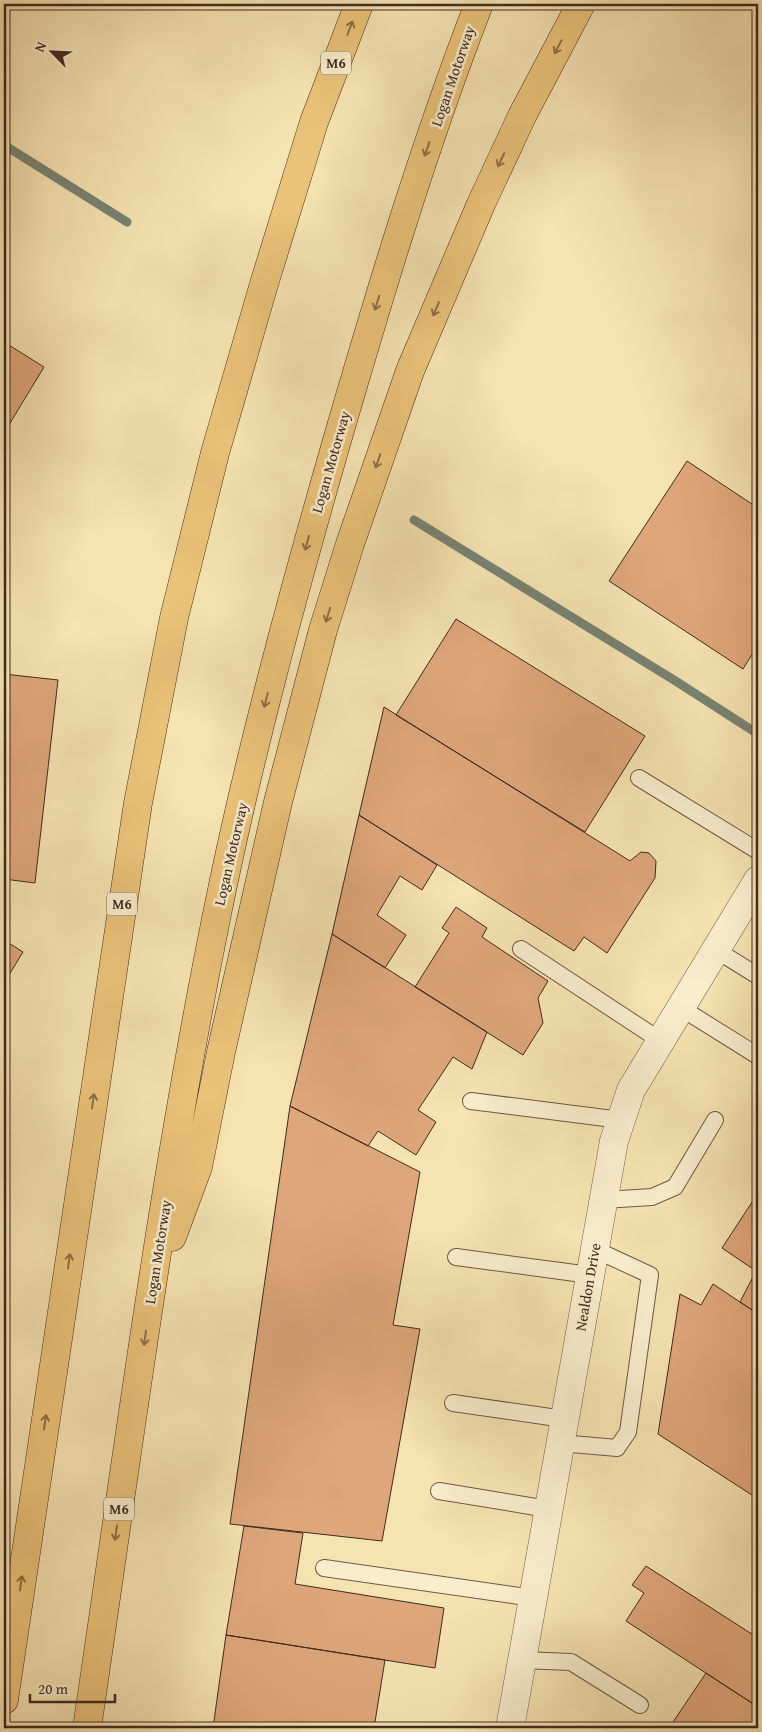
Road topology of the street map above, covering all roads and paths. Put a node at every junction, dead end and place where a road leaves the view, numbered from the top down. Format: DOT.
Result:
graph roads {
  1 [pos="359,4"];
  2 [pos="478,4"];
  3 [pos="581,4"];
  4 [pos="640,778"];
  5 [pos="758,852"];
  6 [pos="758,880"];
  7 [pos="521,949"];
  8 [pos="716,950"];
  9 [pos="758,976"];
  10 [pos="681,1008"];
  11 [pos="661,1041"];
  12 [pos="758,1056"];
  13 [pos="471,1101"];
  14 [pos="621,1120"];
  15 [pos="715,1120"];
  16 [pos="603,1200"];
  17 [pos="456,1257"];
  18 [pos="592,1262"];
  19 [pos="152,1290"];
  20 [pos="453,1403"];
  21 [pos="562,1431"];
  22 [pos="439,1491"];
  23 [pos="548,1509"];
  24 [pos="324,1568"];
  25 [pos="533,1598"];
  26 [pos="522,1660"];
  27 [pos="4,1700"];
  28 [pos="640,1705"];
  29 [pos="87,1728"];
  30 [pos="510,1728"];
  27 -- 1 [label="highway, M6, one-way"];
  2 -- 19 [label="highway, Logan Motorway / M6, one-way"];
  3 -- 19 [label="highway, one-way"];
  4 -- 5 [label="lane"];
  6 -- 8 [label="street, Nealdon Drive"];
  7 -- 11 [label="lane"];
  8 -- 9 [label="lane"];
  8 -- 10 [label="street, Nealdon Drive"];
  10 -- 11 [label="street, Nealdon Drive"];
  10 -- 12 [label="lane"];
  11 -- 14 [label="street, Nealdon Drive"];
  13 -- 14 [label="lane"];
  14 -- 16 [label="street, Nealdon Drive"];
  15 -- 16 [label="lane"];
  16 -- 18 [label="street, Nealdon Drive"];
  17 -- 18 [label="lane"];
  18 -- 21 [label="street, Nealdon Drive"];
  18 -- 21 [label="lane"];
  19 -- 29 [label="highway, Logan Motorway / M6, one-way"];
  20 -- 21 [label="lane"];
  21 -- 23 [label="street, Nealdon Drive"];
  22 -- 23 [label="lane"];
  23 -- 25 [label="street, Nealdon Drive"];
  24 -- 25 [label="lane"];
  25 -- 26 [label="street, Nealdon Drive"];
  26 -- 28 [label="lane"];
  26 -- 30 [label="street, Nealdon Drive"];
}
